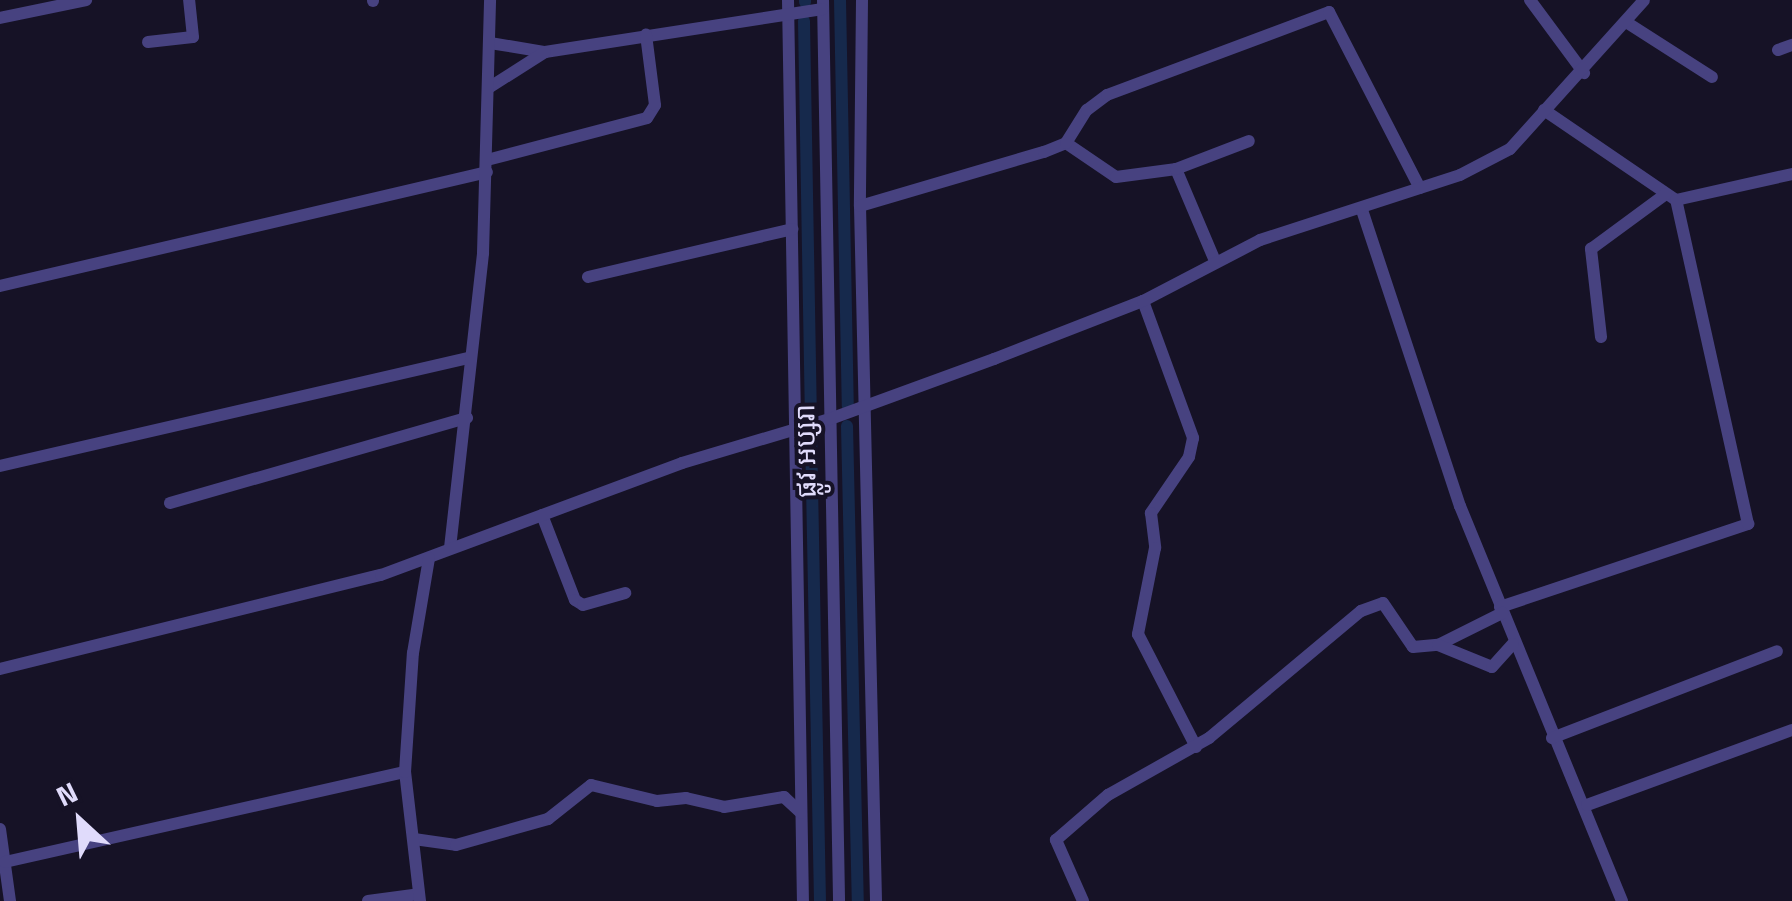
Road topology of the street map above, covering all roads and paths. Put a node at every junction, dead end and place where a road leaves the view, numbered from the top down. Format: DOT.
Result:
graph roads {
  1 [pos="86,0"];
  2 [pos="189,0"];
  3 [pos="490,0"];
  4 [pos="862,0"];
  5 [pos="1530,0"];
  6 [pos="1644,0"];
  7 [pos="823,4"];
  8 [pos="788,7"];
  9 [pos="0,18"];
  10 [pos="1626,22"];
  11 [pos="646,35"];
  12 [pos="148,42"];
  13 [pos="490,44"];
  14 [pos="1792,45"];
  15 [pos="1778,50"];
  16 [pos="545,52"];
  17 [pos="1584,73"];
  18 [pos="1712,77"];
  19 [pos="490,87"];
  20 [pos="1544,110"];
  21 [pos="1249,141"];
  22 [pos="1066,143"];
  23 [pos="487,166"];
  24 [pos="1176,169"];
  25 [pos="1792,174"];
  26 [pos="1420,188"];
  27 [pos="1671,197"];
  28 [pos="860,206"];
  29 [pos="1362,210"];
  30 [pos="792,229"];
  31 [pos="1215,262"];
  32 [pos="588,277"];
  33 [pos="0,286"];
  34 [pos="1143,301"];
  35 [pos="1601,337"];
  36 [pos="469,358"];
  37 [pos="865,405"];
  38 [pos="467,418"];
  39 [pos="830,420"];
  40 [pos="795,427"];
  41 [pos="0,466"];
  42 [pos="170,503"];
  43 [pos="542,516"];
  44 [pos="450,548"];
  45 [pos="429,558"];
  46 [pos="625,592"];
  47 [pos="1501,610"];
  48 [pos="1513,644"];
  49 [pos="1438,645"];
  50 [pos="1777,651"];
  51 [pos="0,669"];
  52 [pos="1792,730"];
  53 [pos="1552,738"];
  54 [pos="1196,747"];
  55 [pos="406,772"];
  56 [pos="1587,805"];
  57 [pos="802,814"];
  58 [pos="0,829"];
  59 [pos="414,839"];
  60 [pos="6,862"];
  61 [pos="420,898"];
  62 [pos="10,901"];
  63 [pos="368,901"];
  64 [pos="803,901"];
  65 [pos="839,901"];
  66 [pos="876,901"];
  67 [pos="1083,901"];
  68 [pos="1622,901"];
  1 -- 9 [label="street"];
  2 -- 12 [label="street"];
  3 -- 13 [label="street"];
  4 -- 28 [label="street"];
  5 -- 17 [label="street"];
  6 -- 10 [label="street"];
  7 -- 8 [label="street"];
  7 -- 39 [label="street, ផ្លូវ អប្សរា"];
  8 -- 11 [label="street"];
  8 -- 30 [label="street"];
  10 -- 17 [label="street"];
  10 -- 18 [label="street"];
  11 -- 16 [label="street"];
  11 -- 23 [label="street"];
  13 -- 16 [label="street"];
  13 -- 19 [label="street"];
  14 -- 15 [label="street"];
  16 -- 19 [label="street"];
  17 -- 20 [label="street"];
  19 -- 23 [label="street"];
  20 -- 26 [label="street"];
  20 -- 27 [label="street"];
  21 -- 24 [label="street"];
  22 -- 24 [label="street"];
  22 -- 26 [label="street"];
  22 -- 28 [label="street"];
  23 -- 33 [label="street"];
  23 -- 36 [label="street"];
  24 -- 31 [label="street"];
  25 -- 27 [label="street"];
  26 -- 29 [label="street"];
  27 -- 35 [label="street"];
  27 -- 47 [label="street"];
  28 -- 37 [label="street"];
  29 -- 31 [label="street"];
  29 -- 47 [label="street"];
  30 -- 32 [label="street"];
  30 -- 40 [label="street"];
  31 -- 34 [label="street"];
  34 -- 37 [label="street"];
  34 -- 54 [label="street"];
  36 -- 38 [label="street"];
  36 -- 41 [label="street"];
  37 -- 39 [label="street"];
  37 -- 66 [label="street"];
  38 -- 42 [label="street"];
  38 -- 44 [label="street"];
  39 -- 40 [label="street"];
  39 -- 65 [label="street, ផ្លូវ អប្សរា"];
  40 -- 43 [label="street"];
  40 -- 57 [label="street"];
  43 -- 44 [label="street"];
  43 -- 46 [label="street"];
  44 -- 45 [label="street"];
  45 -- 51 [label="street"];
  45 -- 55 [label="street"];
  47 -- 48 [label="street"];
  47 -- 49 [label="street"];
  48 -- 49 [label="street"];
  48 -- 53 [label="street"];
  49 -- 54 [label="street"];
  50 -- 53 [label="street"];
  52 -- 56 [label="street"];
  53 -- 56 [label="street"];
  54 -- 67 [label="street"];
  55 -- 59 [label="street"];
  55 -- 60 [label="street"];
  56 -- 68 [label="street"];
  57 -- 59 [label="street"];
  57 -- 64 [label="street"];
  58 -- 60 [label="street"];
  59 -- 61 [label="street"];
  60 -- 62 [label="street"];
  61 -- 63 [label="street"];
}
